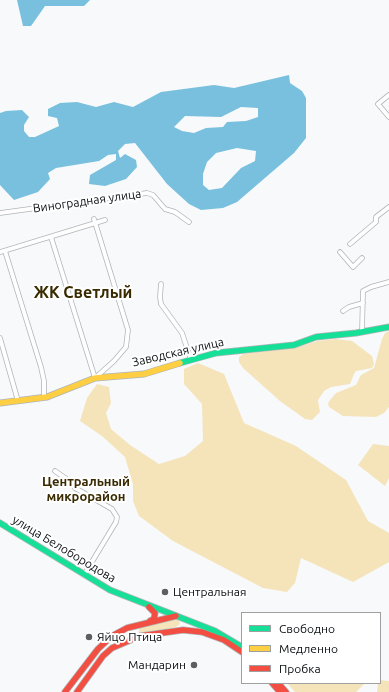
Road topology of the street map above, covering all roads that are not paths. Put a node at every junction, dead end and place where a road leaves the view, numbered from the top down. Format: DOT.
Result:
graph roads {
  1 [pos="389,95"];
  2 [pos="389,117"];
  3 [pos="389,207"];
  4 [pos="0,213"];
  5 [pos="105,220"];
  6 [pos="94,221"];
  7 [pos="189,222"];
  8 [pos="51,237"];
  9 [pos="350,244"];
  10 [pos="5,251"];
  11 [pos="0,252"];
  12 [pos="340,252"];
  13 [pos="362,258"];
  14 [pos="389,282"];
  15 [pos="161,284"];
  16 [pos="363,302"];
  17 [pos="343,311"];
  18 [pos="389,326"];
  19 [pos="362,332"];
  20 [pos="0,342"];
  21 [pos="190,360"];
  22 [pos="95,378"];
  23 [pos="44,397"];
  24 [pos="18,401"];
  25 [pos="0,403"];
  26 [pos="55,471"];
  27 [pos="0,523"];
  28 [pos="84,575"];
  29 [pos="140,602"];
  30 [pos="178,617"];
  31 [pos="139,625"];
  32 [pos="172,631"];
  33 [pos="241,645"];
  34 [pos="241,651"];
  35 [pos="78,674"];
  36 [pos="86,679"];
  37 [pos="273,684"];
  38 [pos="279,684"];
  39 [pos="65,692"];
  40 [pos="76,692"];
  41 [pos="280,692"];
  42 [pos="286,692"];
  1 -- 2 [label="street"];
  3 -- 9 [label="street"];
  4 -- 7 [label="street, Виноградная улица"];
  5 -- 6 [label="street"];
  6 -- 8 [label="street"];
  6 -- 22 [label="street"];
  8 -- 10 [label="street"];
  8 -- 22 [label="street"];
  10 -- 11 [label="street"];
  10 -- 23 [label="street"];
  12 -- 13 [label="street"];
  14 -- 16 [label="street"];
  15 -- 21 [label="street"];
  16 -- 17 [label="street"];
  16 -- 19 [label="street"];
  18 -- 19 [label="street, Заводская улица"];
  19 -- 21 [label="street, Заводская улица"];
  20 -- 24 [label="street"];
  21 -- 22 [label="street, Заводская улица"];
  22 -- 23 [label="street, Заводская улица"];
  23 -- 24 [label="street, Заводская улица"];
  24 -- 25 [label="street, Заводская улица"];
  26 -- 28 [label="street"];
  27 -- 28 [label="street, улица Белобородова"];
  28 -- 29 [label="street, улица Белобородова"];
  29 -- 30 [label="street, улица Белобородова"];
  29 -- 31 [label="street, улица Белобородова"];
  30 -- 31 [label="street"];
  30 -- 32 [label="street"];
  30 -- 33 [label="street, улица Белобородова"];
  31 -- 35 [label="street"];
  32 -- 34 [label="street"];
  32 -- 36 [label="street"];
  35 -- 36 [label="street"];
  35 -- 39 [label="street"];
  36 -- 40 [label="street"];
  37 -- 41 [label="street"];
  38 -- 42 [label="street"];
}
